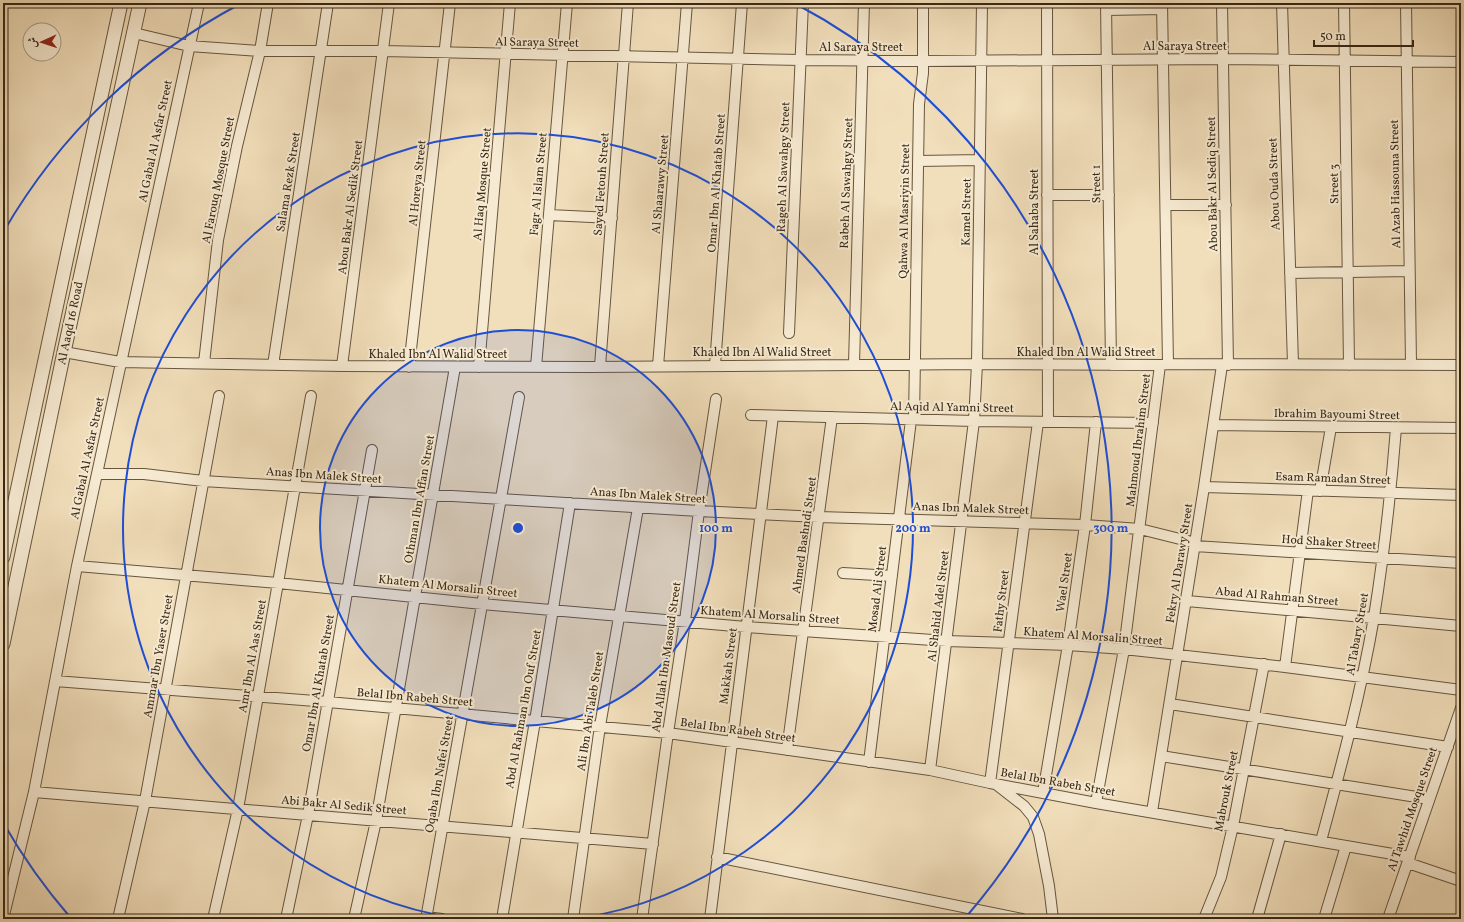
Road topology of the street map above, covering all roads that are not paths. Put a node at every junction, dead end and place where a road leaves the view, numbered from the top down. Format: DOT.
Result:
graph roads {
  1 [pos="121,3"];
  2 [pos="140,3"];
  3 [pos="199,3"];
  4 [pos="268,3"];
  5 [pos="328,3"];
  6 [pos="389,3"];
  7 [pos="450,3"];
  8 [pos="510,3"];
  9 [pos="567,3"];
  10 [pos="628,3"];
  11 [pos="687,3"];
  12 [pos="742,3"];
  13 [pos="803,3"];
  14 [pos="864,3"];
  15 [pos="924,3"];
  16 [pos="982,3"];
  17 [pos="1047,3"];
  18 [pos="1222,3"];
  19 [pos="1282,3"];
  20 [pos="1344,3"];
  21 [pos="1406,3"];
  22 [pos="1106,6"];
  23 [pos="1162,6"];
  24 [pos="134,33"];
  25 [pos="189,46"];
  26 [pos="260,51"];
  27 [pos="383,51"];
  28 [pos="321,52"];
  29 [pos="445,53"];
  30 [pos="506,54"];
  31 [pos="562,56"];
  32 [pos="624,57"];
  33 [pos="683,59"];
  34 [pos="1223,59"];
  35 [pos="738,60"];
  36 [pos="801,60"];
  37 [pos="863,60"];
  38 [pos="1047,60"];
  39 [pos="1107,60"];
  40 [pos="1163,60"];
  41 [pos="1284,60"];
  42 [pos="1345,60"];
  43 [pos="1406,60"];
  44 [pos="923,61"];
  45 [pos="981,61"];
  46 [pos="1461,62"];
  47 [pos="980,160"];
  48 [pos="918,161"];
  49 [pos="1047,195"];
  50 [pos="1109,195"];
  51 [pos="1166,205"];
  52 [pos="1226,205"];
  53 [pos="549,215"];
  54 [pos="612,218"];
  55 [pos="1409,271"];
  56 [pos="1348,272"];
  57 [pos="1290,273"];
  58 [pos="789,333"];
  59 [pos="64,352"];
  60 [pos="120,362"];
  61 [pos="204,363"];
  62 [pos="854,364"];
  63 [pos="915,364"];
  64 [pos="977,364"];
  65 [pos="1048,364"];
  66 [pos="1293,364"];
  67 [pos="273,365"];
  68 [pos="715,365"];
  69 [pos="1111,365"];
  70 [pos="1164,365"];
  71 [pos="1225,365"];
  72 [pos="1349,365"];
  73 [pos="1411,365"];
  74 [pos="1461,365"];
  75 [pos="342,366"];
  76 [pos="600,366"];
  77 [pos="658,366"];
  78 [pos="409,367"];
  79 [pos="455,367"];
  80 [pos="479,367"];
  81 [pos="536,367"];
  82 [pos="219,396"];
  83 [pos="311,396"];
  84 [pos="519,397"];
  85 [pos="716,399"];
  86 [pos="751,415"];
  87 [pos="773,416"];
  88 [pos="832,417"];
  89 [pos="913,420"];
  90 [pos="974,421"];
  91 [pos="1043,422"];
  92 [pos="1096,422"];
  93 [pos="1153,422"];
  94 [pos="1214,425"];
  95 [pos="1331,427"];
  96 [pos="1396,428"];
  97 [pos="1461,428"];
  98 [pos="372,450"];
  99 [pos="97,474"];
  100 [pos="203,481"];
  101 [pos="295,486"];
  102 [pos="1204,487"];
  103 [pos="365,490"];
  104 [pos="1308,490"];
  105 [pos="1320,491"];
  106 [pos="1391,493"];
  107 [pos="433,495"];
  108 [pos="1461,495"];
  109 [pos="501,499"];
  110 [pos="570,503"];
  111 [pos="638,508"];
  112 [pos="699,512"];
  113 [pos="761,514"];
  114 [pos="819,517"];
  115 [pos="899,519"];
  116 [pos="962,521"];
  117 [pos="1024,523"];
  118 [pos="1085,525"];
  119 [pos="1140,529"];
  120 [pos="1195,545"];
  121 [pos="1300,553"];
  122 [pos="3,557"];
  123 [pos="1383,558"];
  124 [pos="1461,563"];
  125 [pos="77,566"];
  126 [pos="844,574"];
  127 [pos="186,575"];
  128 [pos="892,576"];
  129 [pos="278,582"];
  130 [pos="348,590"];
  131 [pos="415,597"];
  132 [pos="1186,601"];
  133 [pos="482,604"];
  134 [pos="553,609"];
  135 [pos="1293,610"];
  136 [pos="619,615"];
  137 [pos="1373,618"];
  138 [pos="685,621"];
  139 [pos="1461,626"];
  140 [pos="746,627"];
  141 [pos="804,631"];
  142 [pos="885,637"];
  143 [pos="947,641"];
  144 [pos="1009,643"];
  145 [pos="3,644"];
  146 [pos="1068,645"];
  147 [pos="1124,649"];
  148 [pos="1178,655"];
  149 [pos="1264,664"];
  150 [pos="1285,667"];
  151 [pos="1362,677"];
  152 [pos="55,682"];
  153 [pos="166,690"];
  154 [pos="1461,690"];
  155 [pos="258,697"];
  156 [pos="328,702"];
  157 [pos="1170,704"];
  158 [pos="396,708"];
  159 [pos="1461,708"];
  160 [pos="463,714"];
  161 [pos="1254,717"];
  162 [pos="535,721"];
  163 [pos="600,726"];
  164 [pos="1350,731"];
  165 [pos="668,733"];
  166 [pos="732,742"];
  167 [pos="1448,747"];
  168 [pos="787,750"];
  169 [pos="1161,756"];
  170 [pos="869,762"];
  171 [pos="930,770"];
  172 [pos="1244,770"];
  173 [pos="993,784"];
  174 [pos="1336,784"];
  175 [pos="34,792"];
  176 [pos="1043,793"];
  177 [pos="1430,799"];
  178 [pos="146,801"];
  179 [pos="1096,803"];
  180 [pos="238,809"];
  181 [pos="1152,812"];
  182 [pos="308,815"];
  183 [pos="376,821"];
  184 [pos="1233,826"];
  185 [pos="443,827"];
  186 [pos="515,833"];
  187 [pos="1281,834"];
  188 [pos="584,838"];
  189 [pos="1321,841"];
  190 [pos="653,844"];
  191 [pos="1346,846"];
  192 [pos="717,857"];
  193 [pos="1409,860"];
  194 [pos="1461,881"];
  195 [pos="426,918"];
  196 [pos="3,919"];
  197 [pos="118,919"];
  198 [pos="213,919"];
  199 [pos="286,919"];
  200 [pos="354,919"];
  201 [pos="442,919"];
  202 [pos="502,919"];
  203 [pos="573,919"];
  204 [pos="642,919"];
  205 [pos="710,919"];
  206 [pos="1022,919"];
  207 [pos="1053,919"];
  208 [pos="1204,919"];
  209 [pos="1257,919"];
  210 [pos="1324,919"];
  211 [pos="1388,919"];
  1 -- 122 [label="street, Al Aaqd 16 Road"];
  2 -- 24 [label="street, Al Aaqd 16 Road"];
  3 -- 25 [label="street, Al Gabal Al Asfar Street"];
  4 -- 26 [label="street, Al Farouq Mosque Street"];
  5 -- 28 [label="street, Salama Rezk Street"];
  6 -- 27 [label="street, Abou Bakr Al Sedik Street"];
  7 -- 29 [label="street, Al Horeya Street"];
  8 -- 30 [label="street, Al Haq Mosque Street"];
  9 -- 31 [label="street, Fagr Al Islam Street"];
  10 -- 32 [label="street, Sayed Fetouh Street"];
  11 -- 33 [label="street, Al Shaarawy Street"];
  12 -- 35 [label="street, Omar Ibn Al Khatab Street"];
  13 -- 36 [label="street, Rageh Al Sawahgy Street"];
  14 -- 37 [label="street, Rabeh Al Sawahgy Street"];
  15 -- 44 [label="street, Qahwa Al Masriyin Street"];
  16 -- 45 [label="street, Kamel Street"];
  17 -- 38 [label="street, Al Sahaba Street"];
  18 -- 34 [label="street, Abou Bakr Al Sediq Street"];
  19 -- 41 [label="street, Abou Ouda Street"];
  20 -- 42 [label="street, Street 3"];
  21 -- 43 [label="street, Al Azab Hassouna Street"];
  22 -- 23 [label="street"];
  22 -- 39 [label="street, Street 1"];
  23 -- 40 [label="street, Mahmoud Ibrahim Street"];
  24 -- 25 [label="street, Al Saraya Street"];
  24 -- 59 [label="street, Al Aaqd 16 Road"];
  25 -- 26 [label="street, Al Saraya Street"];
  25 -- 60 [label="street, Al Gabal Al Asfar Street"];
  26 -- 28 [label="street, Al Saraya Street"];
  26 -- 61 [label="street, Al Farouq Mosque Street"];
  27 -- 28 [label="street, Al Saraya Street"];
  27 -- 29 [label="street, Al Saraya Street"];
  27 -- 75 [label="street, Abou Bakr Al Sedik Street"];
  28 -- 67 [label="street, Salama Rezk Street"];
  29 -- 30 [label="street, Al Saraya Street"];
  29 -- 78 [label="street, Al Horeya Street"];
  30 -- 31 [label="street, Al Saraya Street"];
  30 -- 80 [label="street, Al Haq Mosque Street"];
  31 -- 32 [label="street, Al Saraya Street"];
  31 -- 53 [label="street, Fagr Al Islam Street"];
  32 -- 33 [label="street, Al Saraya Street"];
  32 -- 54 [label="street, Sayed Fetouh Street"];
  33 -- 35 [label="street, Al Saraya Street"];
  33 -- 77 [label="street, Al Shaarawy Street"];
  34 -- 40 [label="street, Al Saraya Street"];
  34 -- 41 [label="street, Al Saraya Street"];
  34 -- 52 [label="street, Abou Bakr Al Sediq Street"];
  35 -- 36 [label="street, Al Saraya Street"];
  35 -- 68 [label="street, Omar Ibn Al Khatab Street"];
  36 -- 37 [label="street, Al Saraya Street"];
  36 -- 58 [label="street, Rageh Al Sawahgy Street"];
  37 -- 44 [label="street, Al Saraya Street"];
  37 -- 62 [label="street, Rabeh Al Sawahgy Street"];
  38 -- 39 [label="street, Al Saraya Street"];
  38 -- 45 [label="street, Al Saraya Street"];
  38 -- 49 [label="street, Al Sahaba Street"];
  39 -- 40 [label="street, Al Saraya Street"];
  39 -- 50 [label="street, Street 1"];
  40 -- 51 [label="street, Mahmoud Ibrahim Street"];
  41 -- 42 [label="street, Al Saraya Street"];
  41 -- 57 [label="street, Abou Ouda Street"];
  42 -- 43 [label="street, Al Saraya Street"];
  42 -- 56 [label="street, Street 3"];
  43 -- 46 [label="street, Al Saraya Street"];
  43 -- 55 [label="street, Al Azab Hassouna Street"];
  44 -- 45 [label="street, Al Saraya Street"];
  44 -- 48 [label="street, Qahwa Al Masriyin Street"];
  45 -- 47 [label="street, Kamel Street"];
  47 -- 48 [label="street"];
  47 -- 64 [label="street, Kamel Street"];
  48 -- 63 [label="street, Qahwa Al Masriyin Street"];
  49 -- 50 [label="street"];
  49 -- 65 [label="street, Al Sahaba Street"];
  50 -- 69 [label="street, Street 1"];
  51 -- 52 [label="street"];
  51 -- 70 [label="street, Mahmoud Ibrahim Street"];
  52 -- 71 [label="street, Abou Bakr Al Sediq Street"];
  53 -- 54 [label="street"];
  53 -- 81 [label="street, Fagr Al Islam Street"];
  54 -- 76 [label="street, Sayed Fetouh Street"];
  55 -- 56 [label="street"];
  55 -- 73 [label="street, Al Azab Hassouna Street"];
  56 -- 57 [label="street"];
  56 -- 72 [label="street, Street 3"];
  57 -- 66 [label="street, Abou Ouda Street"];
  59 -- 60 [label="street, Khaled Ibn Al Walid Street"];
  59 -- 145 [label="street, Al Aaqd 16 Road"];
  60 -- 61 [label="street, Khaled Ibn Al Walid Street"];
  60 -- 99 [label="street, Al Gabal Al Asfar Street"];
  61 -- 67 [label="street, Khaled Ibn Al Walid Street"];
  62 -- 63 [label="street, Khaled Ibn Al Walid Street"];
  62 -- 68 [label="street, Khaled Ibn Al Walid Street"];
  63 -- 64 [label="street, Khaled Ibn Al Walid Street"];
  63 -- 89 [label="street, Qahwa Al Masriyin Street"];
  64 -- 65 [label="street, Khaled Ibn Al Walid Street"];
  64 -- 90 [label="street, Kamel Street"];
  65 -- 69 [label="street, Khaled Ibn Al Walid Street"];
  65 -- 91 [label="street, Al Sahaba Street"];
  66 -- 71 [label="street, Khaled Ibn Al Walid Street"];
  66 -- 72 [label="street, Khaled Ibn Al Walid Street"];
  67 -- 75 [label="street, Khaled Ibn Al Walid Street"];
  68 -- 77 [label="street, Khaled Ibn Al Walid Street"];
  69 -- 70 [label="street, Khaled Ibn Al Walid Street"];
  70 -- 71 [label="street, Khaled Ibn Al Walid Street"];
  70 -- 93 [label="street, Mahmoud Ibrahim Street"];
  71 -- 94 [label="street, Fekry Al Darawy Street"];
  72 -- 73 [label="street, Khaled Ibn Al Walid Street"];
  73 -- 74 [label="street, Khaled Ibn Al Walid Street"];
  75 -- 78 [label="street, Khaled Ibn Al Walid Street"];
  76 -- 77 [label="street, Khaled Ibn Al Walid Street"];
  76 -- 81 [label="street, Khaled Ibn Al Walid Street"];
  78 -- 79 [label="street, Khaled Ibn Al Walid Street"];
  79 -- 80 [label="street, Khaled Ibn Al Walid Street"];
  79 -- 107 [label="street, Othman Ibn Affan Street"];
  80 -- 81 [label="street, Khaled Ibn Al Walid Street"];
  82 -- 100 [label="street, Ammar Ibn Yaser Street"];
  83 -- 101 [label="street, Amr Ibn Al Aas Street"];
  84 -- 109 [label="street, Oqaba Ibn Nafei Street"];
  85 -- 112 [label="street, Abd Allah Ibn Masoud Street"];
  86 -- 87 [label="street, Al Aqid Al Yamni Street"];
  87 -- 88 [label="street, Al Aqid Al Yamni Street"];
  87 -- 113 [label="street, Makkah Street"];
  88 -- 89 [label="street, Al Aqid Al Yamni Street"];
  88 -- 114 [label="street, Ahmed Bashndi Street"];
  89 -- 90 [label="street, Al Aqid Al Yamni Street"];
  89 -- 115 [label="street, Mosad Ali Street"];
  90 -- 91 [label="street, Al Aqid Al Yamni Street"];
  90 -- 116 [label="street, Al Shahid Adel Street"];
  91 -- 92 [label="street, Al Aqid Al Yamni Street"];
  91 -- 117 [label="street, Fathy Street"];
  92 -- 93 [label="street, Al Aqid Al Yamni Street"];
  92 -- 118 [label="street, Wael Street"];
  93 -- 119 [label="street, Mahmoud Ibrahim Street"];
  94 -- 95 [label="street, Ibrahim Bayoumi Street"];
  94 -- 102 [label="street, Fekry Al Darawy Street"];
  95 -- 96 [label="street, Ibrahim Bayoumi Street"];
  95 -- 105 [label="street"];
  96 -- 97 [label="street, Ibrahim Bayoumi Street"];
  96 -- 106 [label="street, Al Tabary Street"];
  98 -- 103 [label="street, Omar Ibn Al Khatab Street"];
  99 -- 100 [label="street, Anas Ibn Malek Street"];
  99 -- 125 [label="street, Al Gabal Al Asfar Street"];
  100 -- 101 [label="street, Anas Ibn Malek Street"];
  100 -- 127 [label="street, Ammar Ibn Yaser Street"];
  101 -- 103 [label="street, Anas Ibn Malek Street"];
  101 -- 129 [label="street, Amr Ibn Al Aas Street"];
  102 -- 104 [label="street, Esam Ramadan Street"];
  102 -- 120 [label="street, Fekry Al Darawy Street"];
  103 -- 107 [label="street, Anas Ibn Malek Street"];
  103 -- 130 [label="street, Omar Ibn Al Khatab Street"];
  104 -- 105 [label="street, Esam Ramadan Street"];
  104 -- 121 [label="street"];
  105 -- 106 [label="street, Esam Ramadan Street"];
  106 -- 108 [label="street, Esam Ramadan Street"];
  106 -- 123 [label="street, Al Tabary Street"];
  107 -- 109 [label="street, Anas Ibn Malek Street"];
  107 -- 131 [label="street, Othman Ibn Affan Street"];
  109 -- 110 [label="street, Anas Ibn Malek Street"];
  109 -- 133 [label="street, Oqaba Ibn Nafei Street"];
  110 -- 111 [label="street, Anas Ibn Malek Street"];
  110 -- 134 [label="street, Abd Al Rahman Ibn Ouf Street"];
  111 -- 112 [label="street, Anas Ibn Malek Street"];
  111 -- 136 [label="street, Ali Ibn Abi Taleb Street"];
  112 -- 113 [label="street, Anas Ibn Malek Street"];
  112 -- 138 [label="street, Abd Allah Ibn Masoud Street"];
  113 -- 114 [label="street, Anas Ibn Malek Street"];
  113 -- 140 [label="street, Makkah Street"];
  114 -- 115 [label="street, Anas Ibn Malek Street"];
  114 -- 141 [label="street, Ahmed Bashndi Street"];
  115 -- 116 [label="street, Anas Ibn Malek Street"];
  115 -- 128 [label="street, Mosad Ali Street"];
  116 -- 117 [label="street, Anas Ibn Malek Street"];
  116 -- 143 [label="street, Al Shahid Adel Street"];
  117 -- 118 [label="street, Anas Ibn Malek Street"];
  117 -- 144 [label="street, Fathy Street"];
  118 -- 119 [label="street, Anas Ibn Malek Street"];
  118 -- 146 [label="street, Wael Street"];
  119 -- 120 [label="street, Anas Ibn Malek Street"];
  119 -- 147 [label="street, Mahmoud Ibrahim Street"];
  120 -- 121 [label="street, Hod Shaker Street"];
  120 -- 132 [label="street, Fekry Al Darawy Street"];
  121 -- 123 [label="street, Hod Shaker Street"];
  121 -- 135 [label="street"];
  123 -- 124 [label="street, Hod Shaker Street"];
  123 -- 137 [label="street, Al Tabary Street"];
  125 -- 127 [label="street, Khatem Al Morsalin Street"];
  125 -- 152 [label="street, Al Gabal Al Asfar Street"];
  126 -- 128 [label="street"];
  127 -- 129 [label="street, Khatem Al Morsalin Street"];
  127 -- 153 [label="street, Ammar Ibn Yaser Street"];
  128 -- 142 [label="street, Mosad Ali Street"];
  129 -- 130 [label="street, Khatem Al Morsalin Street"];
  129 -- 155 [label="street, Amr Ibn Al Aas Street"];
  130 -- 131 [label="street, Khatem Al Morsalin Street"];
  130 -- 156 [label="street, Omar Ibn Al Khatab Street"];
  131 -- 133 [label="street, Khatem Al Morsalin Street"];
  131 -- 158 [label="street, Othman Ibn Affan Street"];
  132 -- 135 [label="street, Abad Al Rahman Street"];
  132 -- 148 [label="street, Fekry Al Darawy Street"];
  133 -- 134 [label="street, Khatem Al Morsalin Street"];
  133 -- 160 [label="street, Oqaba Ibn Nafei Street"];
  134 -- 136 [label="street, Khatem Al Morsalin Street"];
  134 -- 162 [label="street, Abd Al Rahman Ibn Ouf Street"];
  135 -- 137 [label="street, Abad Al Rahman Street"];
  135 -- 150 [label="street"];
  136 -- 138 [label="street, Khatem Al Morsalin Street"];
  136 -- 163 [label="street, Ali Ibn Abi Taleb Street"];
  137 -- 139 [label="street, Abad Al Rahman Street"];
  137 -- 151 [label="street, Al Tabary Street"];
  138 -- 140 [label="street, Khatem Al Morsalin Street"];
  138 -- 165 [label="street, Abd Allah Ibn Masoud Street"];
  140 -- 141 [label="street, Khatem Al Morsalin Street"];
  140 -- 166 [label="street, Makkah Street"];
  141 -- 142 [label="street, Khatem Al Morsalin Street"];
  141 -- 168 [label="street, Ahmed Bashndi Street"];
  142 -- 143 [label="street, Khatem Al Morsalin Street"];
  142 -- 170 [label="street, Mosad Ali Street"];
  143 -- 144 [label="street, Khatem Al Morsalin Street"];
  143 -- 171 [label="street, Al Shahid Adel Street"];
  144 -- 146 [label="street, Khatem Al Morsalin Street"];
  144 -- 173 [label="street, Fathy Street"];
  146 -- 147 [label="street, Khatem Al Morsalin Street"];
  146 -- 176 [label="street, Wael Street"];
  147 -- 148 [label="street, Khatem Al Morsalin Street"];
  147 -- 179 [label="street, Mahmoud Ibrahim Street"];
  148 -- 149 [label="street, Khatem Al Morsalin Street"];
  148 -- 157 [label="street, Fekry Al Darawy Street"];
  149 -- 150 [label="street, Khatem Al Morsalin Street"];
  149 -- 161 [label="street, Mabrouk Street"];
  150 -- 151 [label="street, Khatem Al Morsalin Street"];
  151 -- 154 [label="street, Khatem Al Morsalin Street"];
  151 -- 164 [label="street, Al Tabary Street"];
  152 -- 153 [label="street, Belal Ibn Rabeh Street"];
  152 -- 175 [label="street, Al Gabal Al Asfar Street"];
  153 -- 155 [label="street, Belal Ibn Rabeh Street"];
  153 -- 178 [label="street, Ammar Ibn Yaser Street"];
  155 -- 156 [label="street, Belal Ibn Rabeh Street"];
  155 -- 180 [label="street, Amr Ibn Al Aas Street"];
  156 -- 158 [label="street, Belal Ibn Rabeh Street"];
  156 -- 182 [label="street, Omar Ibn Al Khatab Street"];
  157 -- 161 [label="street"];
  157 -- 169 [label="street, Fekry Al Darawy Street"];
  158 -- 160 [label="street, Belal Ibn Rabeh Street"];
  158 -- 183 [label="street, Othman Ibn Affan Street"];
  159 -- 167 [label="street, Al Tawhid Mosque Street"];
  160 -- 162 [label="street, Belal Ibn Rabeh Street"];
  160 -- 185 [label="street, Oqaba Ibn Nafei Street"];
  161 -- 164 [label="street"];
  161 -- 172 [label="street, Mabrouk Street"];
  162 -- 163 [label="street, Belal Ibn Rabeh Street"];
  162 -- 186 [label="street, Abd Al Rahman Ibn Ouf Street"];
  163 -- 165 [label="street, Belal Ibn Rabeh Street"];
  163 -- 188 [label="street, Ali Ibn Abi Taleb Street"];
  164 -- 167 [label="street"];
  164 -- 174 [label="street, Al Tabary Street"];
  165 -- 166 [label="street, Belal Ibn Rabeh Street"];
  165 -- 190 [label="street, Abd Allah Ibn Masoud Street"];
  166 -- 168 [label="street, Belal Ibn Rabeh Street"];
  166 -- 192 [label="street, Makkah Street"];
  167 -- 177 [label="street, Al Tawhid Mosque Street"];
  168 -- 170 [label="street, Belal Ibn Rabeh Street"];
  169 -- 172 [label="street"];
  169 -- 181 [label="street, Fekry Al Darawy Street"];
  170 -- 171 [label="street, Belal Ibn Rabeh Street"];
  171 -- 173 [label="street, Belal Ibn Rabeh Street"];
  172 -- 174 [label="street"];
  172 -- 184 [label="street, Mabrouk Street"];
  173 -- 176 [label="street, Belal Ibn Rabeh Street"];
  173 -- 207 [label="street"];
  174 -- 177 [label="street"];
  174 -- 189 [label="street, Al Tabary Street"];
  175 -- 178 [label="street, Abi Bakr Al Sedik Street"];
  175 -- 196 [label="street, Al Gabal Al Asfar Street"];
  176 -- 179 [label="street, Belal Ibn Rabeh Street"];
  177 -- 193 [label="street, Al Tawhid Mosque Street"];
  178 -- 180 [label="street, Abi Bakr Al Sedik Street"];
  178 -- 197 [label="street, Ammar Ibn Yaser Street"];
  179 -- 181 [label="street, Belal Ibn Rabeh Street"];
  180 -- 182 [label="street, Abi Bakr Al Sedik Street"];
  180 -- 198 [label="street, Amr Ibn Al Aas Street"];
  181 -- 184 [label="street, Belal Ibn Rabeh Street"];
  182 -- 183 [label="street, Abi Bakr Al Sedik Street"];
  182 -- 199 [label="street, Omar Ibn Al Khatab Street"];
  183 -- 185 [label="street, Abi Bakr Al Sedik Street"];
  183 -- 200 [label="street, Othman Ibn Affan Street"];
  184 -- 187 [label="street, Belal Ibn Rabeh Street"];
  184 -- 208 [label="street, Mabrouk Street"];
  185 -- 186 [label="street, Abi Bakr Al Sedik Street"];
  185 -- 195 [label="street, Oqaba Ibn Nafei Street"];
  186 -- 188 [label="street, Abi Bakr Al Sedik Street"];
  186 -- 202 [label="street, Abd Al Rahman Ibn Ouf Street"];
  187 -- 189 [label="street, Belal Ibn Rabeh Street"];
  187 -- 209 [label="street"];
  188 -- 190 [label="street, Abi Bakr Al Sedik Street"];
  188 -- 203 [label="street, Ali Ibn Abi Taleb Street"];
  189 -- 191 [label="street, Belal Ibn Rabeh Street"];
  190 -- 204 [label="street, Abd Allah Ibn Masoud Street"];
  191 -- 193 [label="street, Belal Ibn Rabeh Street"];
  191 -- 210 [label="street"];
  192 -- 205 [label="street, Makkah Street"];
  192 -- 206 [label="street"];
  193 -- 194 [label="street, Belal Ibn Rabeh Street"];
  193 -- 211 [label="street, Al Tawhid Mosque Street"];
  195 -- 201 [label="street"];
}
